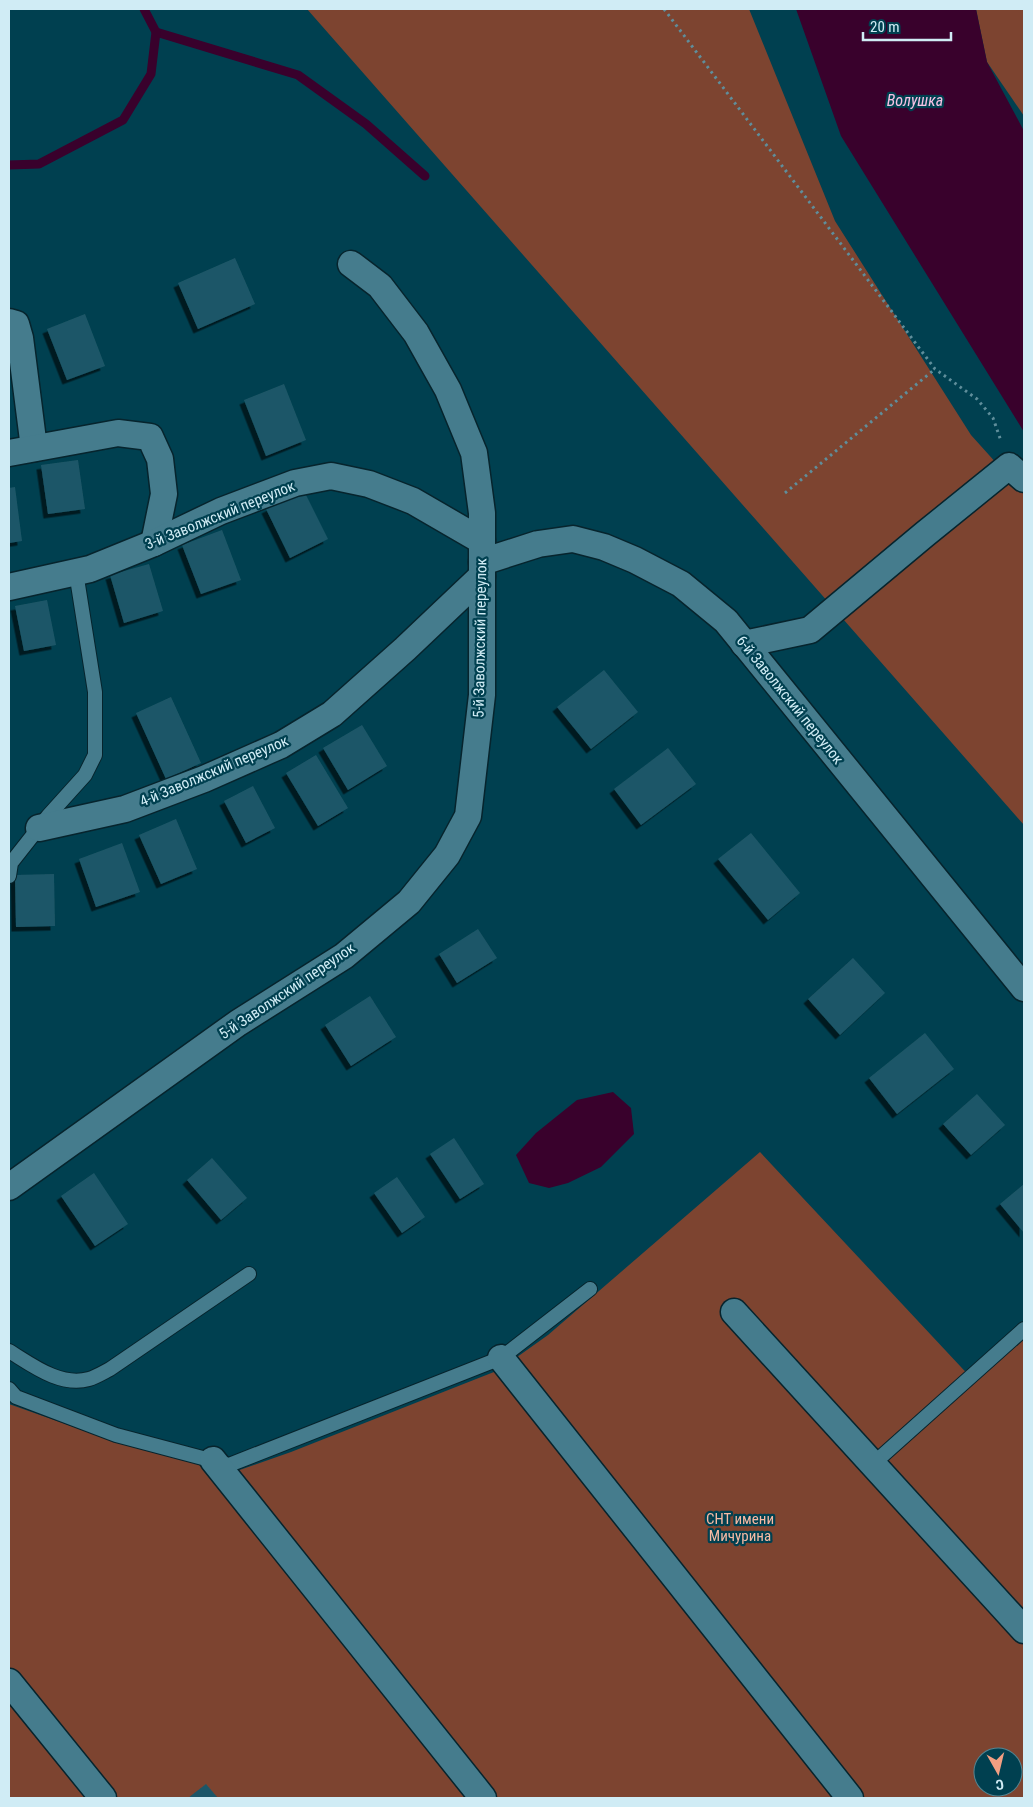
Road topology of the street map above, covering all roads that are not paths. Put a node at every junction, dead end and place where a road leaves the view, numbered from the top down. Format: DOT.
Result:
graph roads {
  1 [pos="350,264"];
  2 [pos="9,322"];
  3 [pos="34,448"];
  4 [pos="9,453"];
  5 [pos="1017,472"];
  6 [pos="154,542"];
  7 [pos="482,560"];
  8 [pos="76,572"];
  9 [pos="9,587"];
  10 [pos="744,644"];
  11 [pos="39,828"];
  12 [pos="9,876"];
  13 [pos="1024,988"];
  14 [pos="9,1188"];
  15 [pos="249,1274"];
  16 [pos="590,1289"];
  17 [pos="734,1312"];
  18 [pos="1024,1329"];
  19 [pos="9,1351"];
  20 [pos="501,1358"];
  21 [pos="9,1389"];
  22 [pos="213,1460"];
  23 [pos="873,1464"];
  24 [pos="1024,1630"];
  25 [pos="9,1682"];
  26 [pos="103,1798"];
  27 [pos="483,1798"];
  28 [pos="850,1798"];
  1 -- 7 [label="street, 5-й Заволжский переулок"];
  2 -- 3 [label="street"];
  3 -- 4 [label="street"];
  3 -- 6 [label="street"];
  5 -- 10 [label="street"];
  6 -- 7 [label="street, 3-й Заволжский переулок"];
  6 -- 8 [label="street, 3-й Заволжский переулок"];
  7 -- 10 [label="street, 6-й Заволжский переулок"];
  7 -- 11 [label="street, 4-й Заволжский переулок"];
  7 -- 14 [label="street, 5-й Заволжский переулок"];
  8 -- 9 [label="street, 3-й Заволжский переулок"];
  8 -- 11 [label="lane"];
  10 -- 13 [label="street, 6-й Заволжский переулок"];
  11 -- 12 [label="lane"];
  15 -- 19 [label="lane"];
  16 -- 20 [label="lane"];
  17 -- 23 [label="street"];
  18 -- 23 [label="lane"];
  20 -- 22 [label="lane"];
  20 -- 28 [label="street"];
  21 -- 22 [label="lane"];
  22 -- 27 [label="street"];
  23 -- 24 [label="street"];
  25 -- 26 [label="street"];
}
